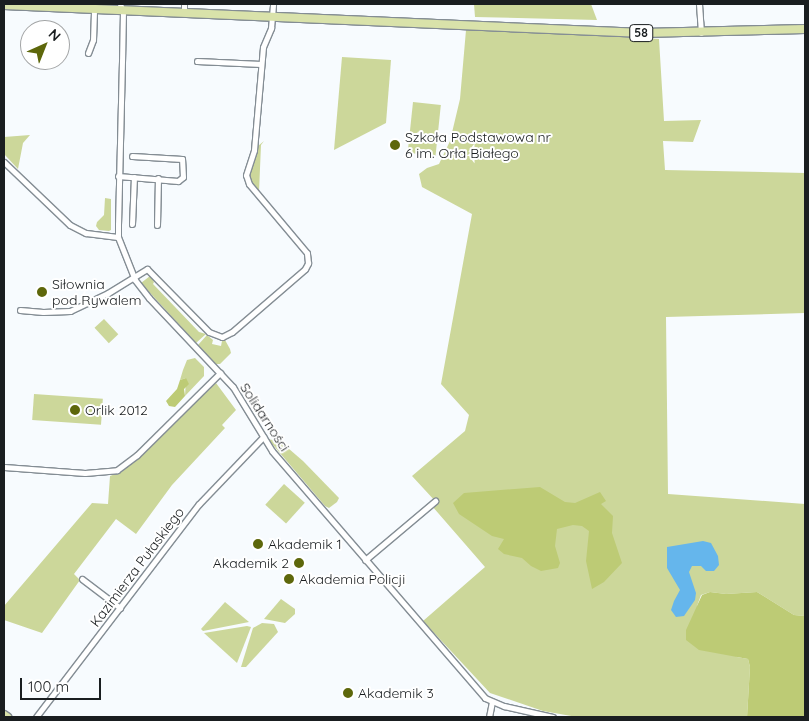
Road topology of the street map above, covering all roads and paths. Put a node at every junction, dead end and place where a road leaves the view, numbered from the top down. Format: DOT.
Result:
graph roads {
  1 [pos="184,4"];
  2 [pos="273,4"];
  3 [pos="699,4"];
  4 [pos="4,5"];
  5 [pos="122,7"];
  6 [pos="94,10"];
  7 [pos="184,13"];
  8 [pos="272,16"];
  9 [pos="805,28"];
  10 [pos="701,33"];
  11 [pos="88,53"];
  12 [pos="197,61"];
  13 [pos="261,64"];
  14 [pos="132,156"];
  15 [pos="4,162"];
  16 [pos="118,176"];
  17 [pos="134,177"];
  18 [pos="158,178"];
  19 [pos="132,224"];
  20 [pos="157,225"];
  21 [pos="118,237"];
  22 [pos="134,276"];
  23 [pos="20,310"];
  24 [pos="220,373"];
  25 [pos="263,437"];
  26 [pos="4,467"];
  27 [pos="435,501"];
  28 [pos="365,560"];
  29 [pos="82,579"];
  30 [pos="120,608"];
  31 [pos="492,702"];
  32 [pos="36,717"];
  33 [pos="489,717"];
  34 [pos="553,717"];
  1 -- 7 [label="street"];
  2 -- 8 [label="street"];
  3 -- 10 [label="street"];
  4 -- 6 [label="main road, 58"];
  5 -- 6 [label="main road, 58"];
  5 -- 7 [label="main road, 58"];
  5 -- 16 [label="street, Solidarności"];
  6 -- 11 [label="street"];
  7 -- 8 [label="main road, 58"];
  8 -- 10 [label="main road, 58"];
  8 -- 13 [label="street"];
  9 -- 10 [label="main road, 58"];
  12 -- 13 [label="street"];
  13 -- 22 [label="street"];
  14 -- 18 [label="street"];
  15 -- 21 [label="street"];
  16 -- 17 [label="street"];
  16 -- 21 [label="street, Solidarności"];
  17 -- 18 [label="street"];
  17 -- 19 [label="street"];
  18 -- 20 [label="street"];
  21 -- 22 [label="street, Solidarności"];
  22 -- 23 [label="street"];
  22 -- 24 [label="street, Solidarności"];
  24 -- 25 [label="street, Solidarności"];
  24 -- 26 [label="street"];
  25 -- 28 [label="street, Solidarności"];
  25 -- 30 [label="street, Kazimierza Pułaskiego"];
  27 -- 28 [label="street"];
  28 -- 31 [label="street, Solidarności"];
  29 -- 30 [label="street"];
  30 -- 32 [label="street, Kazimierza Pułaskiego"];
  31 -- 33 [label="street"];
  31 -- 34 [label="street"];
}
